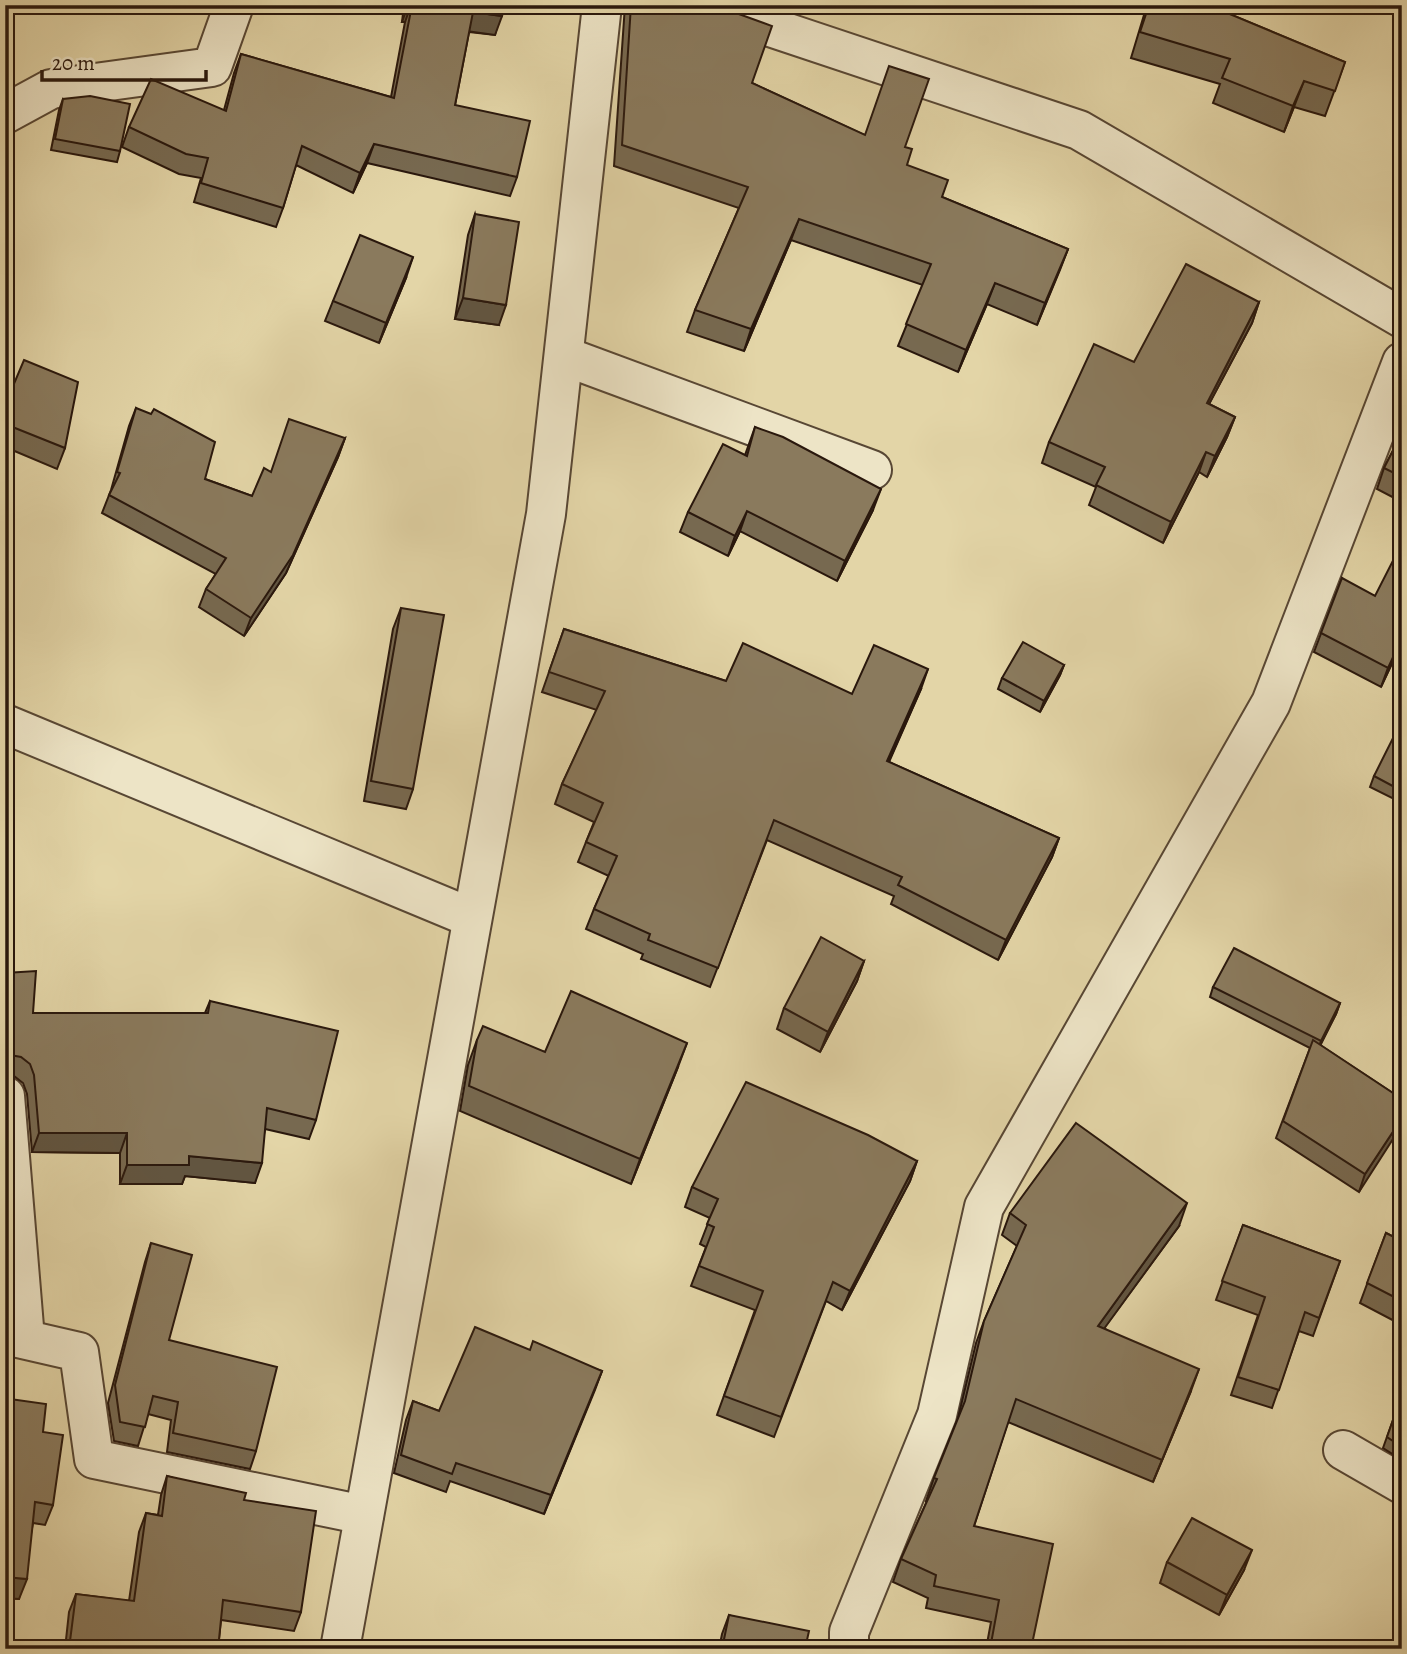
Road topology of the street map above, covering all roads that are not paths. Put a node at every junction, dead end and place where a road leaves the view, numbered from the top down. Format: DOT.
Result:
graph roads {
  1 [pos="234,5"];
  2 [pos="602,5"];
  3 [pos="704,5"];
  4 [pos="5,114"];
  5 [pos="1402,318"];
  6 [pos="564,356"];
  7 [pos="1402,362"];
  8 [pos="872,470"];
  9 [pos="5,724"];
  10 [pos="472,918"];
  11 [pos="5,1096"];
  12 [pos="15,1337"];
  13 [pos="1343,1450"];
  14 [pos="1402,1485"];
  15 [pos="364,1515"];
  16 [pos="340,1649"];
  17 [pos="849,1649"];
  1 -- 4 [label="street"];
  2 -- 6 [label="street"];
  3 -- 5 [label="street"];
  6 -- 8 [label="street"];
  6 -- 10 [label="street"];
  7 -- 17 [label="street"];
  9 -- 10 [label="street"];
  10 -- 15 [label="street"];
  11 -- 12 [label="street"];
  12 -- 15 [label="street"];
  13 -- 14 [label="street"];
  15 -- 16 [label="street"];
}
